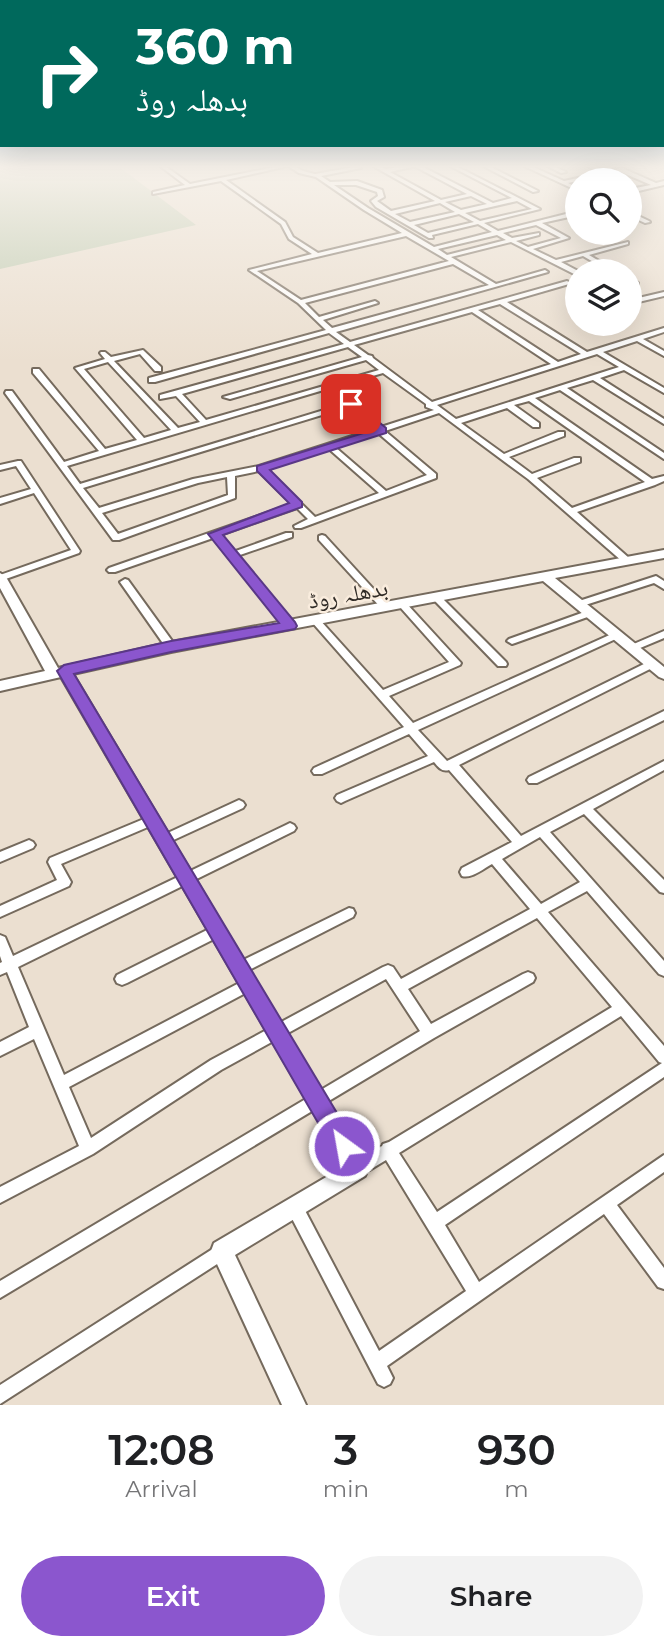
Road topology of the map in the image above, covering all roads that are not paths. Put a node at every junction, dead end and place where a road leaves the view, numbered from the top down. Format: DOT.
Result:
graph roads {
  1 [pos="288,232"];
  2 [pos="402,232"];
  3 [pos="422,232"];
  4 [pos="446,232"];
  5 [pos="503,232"];
  6 [pos="553,232"];
  7 [pos="497,233"];
  8 [pos="406,234"];
  9 [pos="537,234"];
  10 [pos="511,241"];
  11 [pos="618,245"];
  12 [pos="527,249"];
  13 [pos="432,250"];
  14 [pos="583,254"];
  15 [pos="318,255"];
  16 [pos="444,257"];
  17 [pos="592,259"];
  18 [pos="453,262"];
  19 [pos="555,262"];
  20 [pos="461,266"];
  21 [pos="565,267"];
  22 [pos="545,272"];
  23 [pos="412,280"];
  24 [pos="565,284"];
  25 [pos="495,286"];
  26 [pos="361,293"];
  27 [pos="662,296"];
  28 [pos="642,300"];
  29 [pos="502,302"];
  30 [pos="375,303"];
  31 [pos="303,305"];
  32 [pos="474,310"];
  33 [pos="318,319"];
  34 [pos="664,330"];
  35 [pos="332,332"];
  36 [pos="638,339"];
  37 [pos="351,345"];
  38 [pos="599,352"];
  39 [pos="664,354"];
  40 [pos="587,355"];
  41 [pos="106,356"];
  42 [pos="370,357"];
  43 [pos="558,365"];
  44 [pos="625,367"];
  45 [pos="158,369"];
  46 [pos="385,370"];
  47 [pos="36,371"];
  48 [pos="594,377"];
  49 [pos="152,380"];
  50 [pos="329,387"];
  51 [pos="562,388"];
  52 [pos="664,391"];
  53 [pos="9,393"];
  54 [pos="177,393"];
  55 [pos="163,397"];
  56 [pos="530,398"];
  57 [pos="351,404"];
  58 [pos="429,405"];
  59 [pos="508,405"];
  60 [pos="439,411"];
  61 [pos="243,412"];
  62 [pos="454,422"];
  63 [pos="664,422"];
  64 [pos="205,423"];
  65 [pos="536,425"];
  66 [pos="382,431"];
  67 [pos="177,432"];
  68 [pos="561,434"];
  69 [pos="143,442"];
  70 [pos="331,447"];
  71 [pos="104,453"];
  72 [pos="503,457"];
  73 [pos="664,457"];
  74 [pos="577,460"];
  75 [pos="61,466"];
  76 [pos="0,468"];
  77 [pos="261,468"];
  78 [pos="231,475"];
  79 [pos="531,477"];
  80 [pos="664,478"];
  81 [pos="652,483"];
  82 [pos="78,487"];
  83 [pos="36,490"];
  84 [pos="385,495"];
  85 [pos="0,501"];
  86 [pos="298,505"];
  87 [pos="572,511"];
  88 [pos="96,512"];
  89 [pos="313,520"];
  90 [pos="298,526"];
  91 [pos="214,534"];
  92 [pos="289,535"];
  93 [pos="321,538"];
  94 [pos="664,554"];
  95 [pos="232,555"];
  96 [pos="626,560"];
  97 [pos="112,570"];
  98 [pos="546,577"];
  99 [pos="0,578"];
  100 [pos="125,582"];
  101 [pos="664,586"];
  102 [pos="437,598"];
  103 [pos="579,604"];
  104 [pos="403,605"];
  105 [pos="386,608"];
  106 [pos="590,614"];
  107 [pos="316,621"];
  108 [pos="289,626"];
  109 [pos="664,634"];
  110 [pos="617,635"];
  111 [pos="512,640"];
  112 [pos="171,647"];
  113 [pos="633,649"];
  114 [pos="502,664"];
  115 [pos="652,664"];
  116 [pos="59,672"];
  117 [pos="664,674"];
  118 [pos="0,685"];
  119 [pos="382,695"];
  120 [pos="664,715"];
  121 [pos="411,729"];
  122 [pos="436,757"];
  123 [pos="451,764"];
  124 [pos="664,765"];
  125 [pos="318,771"];
  126 [pos="533,780"];
  127 [pos="341,798"];
  128 [pos="239,805"];
  129 [pos="585,808"];
  130 [pos="151,821"];
  131 [pos="290,828"];
  132 [pos="542,831"];
  133 [pos="163,841"];
  134 [pos="520,843"];
  135 [pos="29,845"];
  136 [pos="0,857"];
  137 [pos="493,858"];
  138 [pos="466,872"];
  139 [pos="187,879"];
  140 [pos="588,884"];
  141 [pos="664,888"];
  142 [pos="539,911"];
  143 [pos="0,912"];
  144 [pos="349,913"];
  145 [pos="217,931"];
  146 [pos="0,941"];
  147 [pos="5,966"];
  148 [pos="664,970"];
  149 [pos="243,977"];
  150 [pos="528,978"];
  151 [pos="122,979"];
  152 [pos="399,987"];
  153 [pos="622,1008"];
  154 [pos="37,1030"];
  155 [pos="276,1031"];
  156 [pos="429,1033"];
  157 [pos="0,1049"];
  158 [pos="664,1057"];
  159 [pos="664,1069"];
  160 [pos="61,1084"];
  161 [pos="316,1101"];
  162 [pos="88,1149"];
  163 [pos="388,1149"];
  164 [pos="664,1163"];
  165 [pos="358,1169"];
  166 [pos="0,1195"];
  167 [pos="606,1204"];
  168 [pos="294,1207"];
  169 [pos="435,1223"];
  170 [pos="222,1251"];
  171 [pos="664,1281"];
  172 [pos="0,1290"];
  173 [pos="477,1293"];
  174 [pos="0,1395"];
  175 [pos="294,1405"];
  1 -- 15 [label="street"];
  2 -- 8 [label="street"];
  3 -- 4 [label="street"];
  5 -- 7 [label="street"];
  6 -- 12 [label="street"];
  7 -- 10 [label="street"];
  7 -- 13 [label="street"];
  8 -- 13 [label="street"];
  8 -- 15 [label="street"];
  9 -- 10 [label="street"];
  10 -- 12 [label="street"];
  10 -- 16 [label="street"];
  11 -- 14 [label="street"];
  12 -- 19 [label="street"];
  13 -- 16 [label="street"];
  14 -- 17 [label="street"];
  14 -- 19 [label="street"];
  15 -- 31 [label="street"];
  16 -- 18 [label="street"];
  18 -- 20 [label="street"];
  18 -- 31 [label="street"];
  19 -- 21 [label="street"];
  20 -- 23 [label="street"];
  20 -- 25 [label="street"];
  22 -- 25 [label="street"];
  24 -- 29 [label="street"];
  25 -- 35 [label="street"];
  26 -- 31 [label="street"];
  27 -- 28 [label="street"];
  29 -- 32 [label="street"];
  29 -- 40 [label="street"];
  30 -- 33 [label="street"];
  31 -- 33 [label="street"];
  32 -- 37 [label="street"];
  32 -- 43 [label="street"];
  33 -- 35 [label="street"];
  34 -- 36 [label="street"];
  35 -- 37 [label="street"];
  35 -- 49 [label="street"];
  36 -- 38 [label="street"];
  36 -- 39 [label="street"];
  37 -- 42 [label="street"];
  37 -- 54 [label="street"];
  38 -- 40 [label="street"];
  38 -- 44 [label="street"];
  40 -- 43 [label="street"];
  41 -- 45 [label="street"];
  41 -- 67 [label="street"];
  41 -- 69 [label="street"];
  42 -- 46 [label="street"];
  42 -- 61 [label="street"];
  43 -- 58 [label="street"];
  44 -- 48 [label="street"];
  44 -- 52 [label="street"];
  46 -- 50 [label="street"];
  46 -- 58 [label="street"];
  47 -- 71 [label="street"];
  48 -- 51 [label="street"];
  48 -- 63 [label="street"];
  50 -- 57 [label="street"];
  50 -- 61 [label="street"];
  51 -- 56 [label="street"];
  51 -- 73 [label="street"];
  53 -- 75 [label="street"];
  54 -- 55 [label="street"];
  54 -- 64 [label="street"];
  56 -- 59 [label="street"];
  56 -- 81 [label="street"];
  57 -- 66 [label="street"];
  57 -- 82 [label="street"];
  58 -- 60 [label="street"];
  59 -- 62 [label="street"];
  59 -- 65 [label="street"];
  60 -- 62 [label="street"];
  60 -- 66 [label="street"];
  61 -- 64 [label="street"];
  62 -- 72 [label="street"];
  64 -- 67 [label="street"];
  66 -- 70 [label="street"];
  66 -- 84 [label="street"];
  67 -- 69 [label="street"];
  68 -- 72 [label="street"];
  69 -- 71 [label="street"];
  70 -- 77 [label="street"];
  70 -- 84 [label="street"];
  71 -- 75 [label="street"];
  72 -- 79 [label="street"];
  74 -- 79 [label="street"];
  75 -- 82 [label="street"];
  76 -- 83 [label="street"];
  77 -- 78 [label="street"];
  77 -- 86 [label="street"];
  78 -- 88 [label="street"];
  78 -- 88 [label="street"];
  79 -- 87 [label="street"];
  80 -- 81 [label="street"];
  81 -- 87 [label="street"];
  82 -- 88 [label="street"];
  83 -- 85 [label="street"];
  83 -- 99 [label="street"];
  84 -- 89 [label="street"];
  86 -- 89 [label="street"];
  86 -- 91 [label="street"];
  87 -- 96 [label="street"];
  89 -- 90 [label="street"];
  91 -- 95 [label="street"];
  91 -- 97 [label="street"];
  92 -- 95 [label="street"];
  93 -- 105 [label="street"];
  94 -- 96 [label="street, بدھلہ روڈ"];
  95 -- 108 [label="street"];
  96 -- 98 [label="street, بدھلہ روڈ"];
  98 -- 102 [label="street, بدھلہ روڈ"];
  98 -- 103 [label="street"];
  99 -- 116 [label="street"];
  100 -- 112 [label="street"];
  101 -- 103 [label="street"];
  102 -- 104 [label="street, بدھلہ روڈ"];
  102 -- 114 [label="street"];
  103 -- 106 [label="street"];
  104 -- 105 [label="street, بدھلہ روڈ"];
  104 -- 119 [label="street"];
  105 -- 107 [label="street, بدھلہ روڈ"];
  106 -- 110 [label="street"];
  106 -- 111 [label="street"];
  107 -- 108 [label="street, بدھلہ روڈ"];
  107 -- 119 [label="street"];
  108 -- 112 [label="street, بدھلہ روڈ"];
  109 -- 113 [label="street"];
  110 -- 113 [label="street"];
  110 -- 121 [label="street"];
  112 -- 116 [label="street, بدھلہ روڈ"];
  113 -- 115 [label="street"];
  115 -- 117 [label="street"];
  115 -- 123 [label="street"];
  116 -- 118 [label="street, بدھلہ روڈ"];
  116 -- 130 [label="street"];
  119 -- 121 [label="street"];
  120 -- 126 [label="street"];
  121 -- 122 [label="street"];
  121 -- 125 [label="street"];
  122 -- 123 [label="street"];
  122 -- 127 [label="street"];
  123 -- 134 [label="street"];
  124 -- 129 [label="street"];
  128 -- 133 [label="street"];
  129 -- 132 [label="street"];
  129 -- 141 [label="street"];
  130 -- 133 [label="street"];
  130 -- 143 [label="street"];
  131 -- 139 [label="street"];
  132 -- 134 [label="street"];
  132 -- 140 [label="street"];
  133 -- 139 [label="street"];
  134 -- 137 [label="street"];
  135 -- 136 [label="street"];
  137 -- 138 [label="street"];
  137 -- 142 [label="street"];
  139 -- 145 [label="street"];
  139 -- 147 [label="street"];
  140 -- 142 [label="street"];
  140 -- 148 [label="street"];
  142 -- 152 [label="street"];
  142 -- 153 [label="street"];
  144 -- 149 [label="street"];
  145 -- 149 [label="street"];
  145 -- 151 [label="street"];
  146 -- 147 [label="street"];
  147 -- 154 [label="street"];
  149 -- 155 [label="street"];
  149 -- 160 [label="street"];
  150 -- 156 [label="street"];
  152 -- 155 [label="street"];
  152 -- 156 [label="street"];
  153 -- 158 [label="street"];
  153 -- 163 [label="street"];
  154 -- 157 [label="street"];
  154 -- 160 [label="street"];
  155 -- 161 [label="street"];
  155 -- 162 [label="street"];
  156 -- 161 [label="street"];
  159 -- 169 [label="street"];
  160 -- 162 [label="street"];
  161 -- 165 [label="street"];
  161 -- 172 [label="street"];
  162 -- 166 [label="street"];
  163 -- 165 [label="street"];
  163 -- 169 [label="street"];
  164 -- 167 [label="street"];
  165 -- 168 [label="street"];
  167 -- 171 [label="street"];
  167 -- 173 [label="street"];
  168 -- 170 [label="street"];
  168 -- 173 [label="street"];
  169 -- 173 [label="street"];
  170 -- 174 [label="street"];
  170 -- 175 [label="street"];
}
